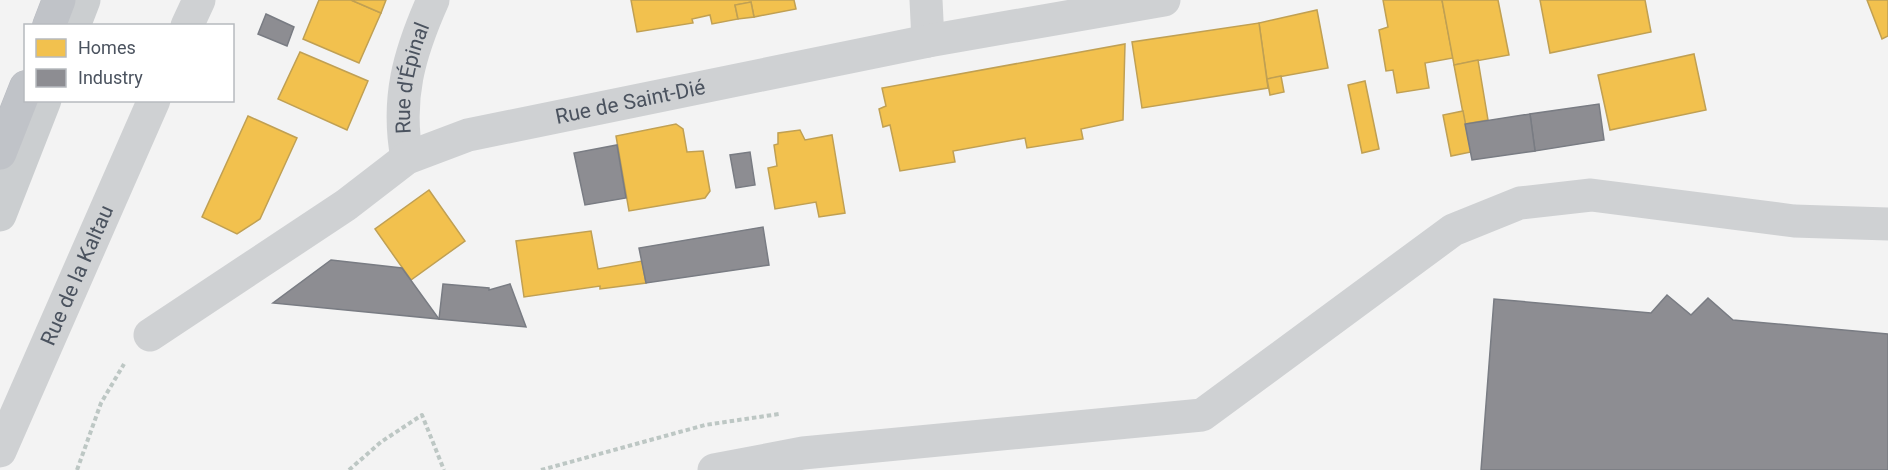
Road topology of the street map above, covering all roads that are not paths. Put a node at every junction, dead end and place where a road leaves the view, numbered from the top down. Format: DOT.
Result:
graph roads {
  1 [pos="59,0"];
  2 [pos="84,0"];
  3 [pos="198,0"];
  4 [pos="433,0"];
  5 [pos="926,0"];
  6 [pos="1164,0"];
  7 [pos="51,24"];
  8 [pos="75,24"];
  9 [pos="188,24"];
  10 [pos="928,40"];
  11 [pos="24,92"];
  12 [pos="44,102"];
  13 [pos="153,102"];
  14 [pos="0,153"];
  15 [pos="407,158"];
  16 [pos="0,215"];
  17 [pos="1888,224"];
  18 [pos="150,335"];
  19 [pos="0,451"];
  20 [pos="714,470"];
  1 -- 7 [label="highway"];
  2 -- 8 [label="main road"];
  3 -- 9 [label="street"];
  4 -- 15 [label="street, Rue d'Épinal"];
  5 -- 10 [label="street"];
  6 -- 10 [label="street, Rue de Saint-Dié"];
  10 -- 15 [label="street, Rue de Saint-Dié"];
  11 -- 14 [label="highway"];
  12 -- 16 [label="main road"];
  13 -- 19 [label="street, Rue de la Kaltau"];
  15 -- 18 [label="street, Rue de Saint-Dié"];
  17 -- 20 [label="street"];
}
